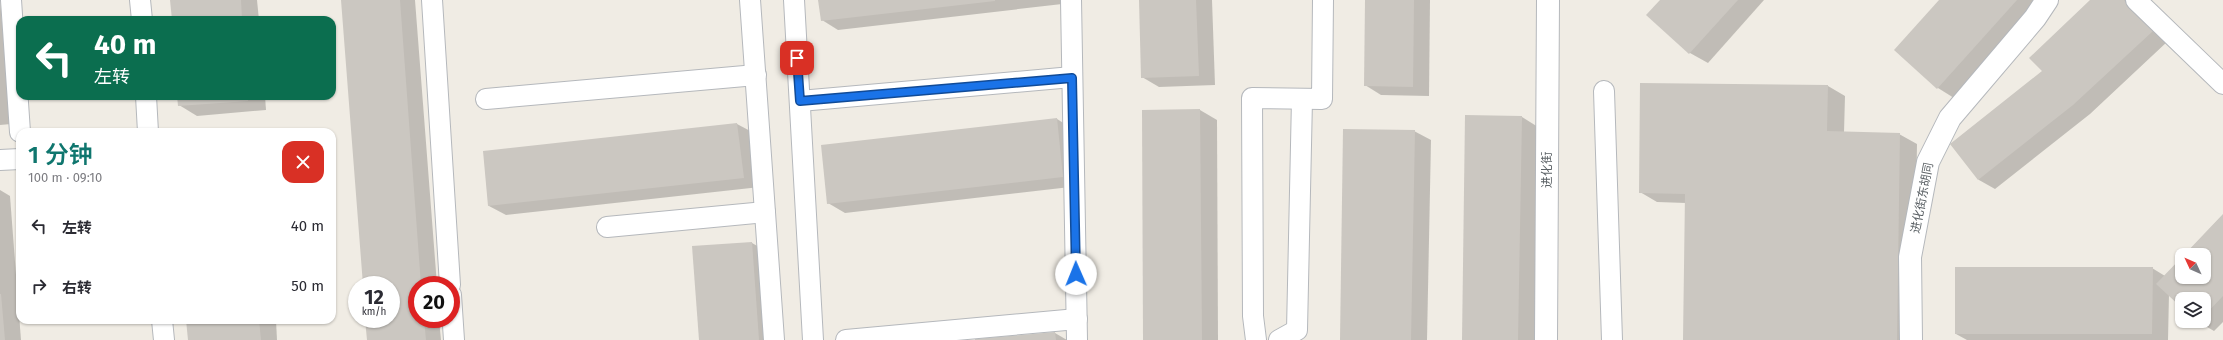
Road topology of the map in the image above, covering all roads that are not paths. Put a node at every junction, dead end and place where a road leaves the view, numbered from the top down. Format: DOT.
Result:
graph roads {
  1 [pos="11,0"];
  2 [pos="140,0"];
  3 [pos="432,0"];
  4 [pos="750,0"];
  5 [pos="794,0"];
  6 [pos="1071,0"];
  7 [pos="1323,0"];
  8 [pos="1548,0"];
  9 [pos="2047,0"];
  10 [pos="2136,0"];
  11 [pos="142,16"];
  12 [pos="16,73"];
  13 [pos="756,75"];
  14 [pos="1072,78"];
  15 [pos="2223,84"];
  16 [pos="1604,92"];
  17 [pos="486,99"];
  18 [pos="1302,99"];
  19 [pos="18,100"];
  20 [pos="146,100"];
  21 [pos="800,101"];
  22 [pos="20,128"];
  23 [pos="148,128"];
  24 [pos="16,159"];
  25 [pos="0,160"];
  26 [pos="765,212"];
  27 [pos="606,227"];
  28 [pos="449,276"];
  29 [pos="1077,319"];
  30 [pos="162,324"];
  31 [pos="453,328"];
  32 [pos="164,340"];
  33 [pos="454,340"];
  34 [pos="774,340"];
  35 [pos="814,340"];
  36 [pos="846,340"];
  37 [pos="1077,340"];
  38 [pos="1256,340"];
  39 [pos="1279,340"];
  40 [pos="1546,340"];
  41 [pos="1612,340"];
  42 [pos="1911,340"];
  1 -- 12 [label="lane"];
  2 -- 11 [label="lane"];
  3 -- 28 [label="lane"];
  4 -- 13 [label="lane"];
  5 -- 21 [label="lane"];
  6 -- 14 [label="lane"];
  7 -- 18 [label="lane"];
  8 -- 40 [label="street, 进化街"];
  9 -- 42 [label="street, 进化街东胡同"];
  10 -- 15 [label="lane"];
  13 -- 17 [label="lane"];
  13 -- 26 [label="lane"];
  14 -- 21 [label="lane"];
  14 -- 29 [label="lane"];
  16 -- 41 [label="lane"];
  18 -- 38 [label="lane"];
  18 -- 39 [label="lane"];
  19 -- 22 [label="lane"];
  20 -- 23 [label="lane"];
  21 -- 35 [label="lane"];
  24 -- 25 [label="lane"];
  26 -- 27 [label="lane"];
  26 -- 34 [label="lane"];
  29 -- 36 [label="lane"];
  29 -- 37 [label="lane"];
  30 -- 32 [label="lane"];
  31 -- 33 [label="lane"];
}
